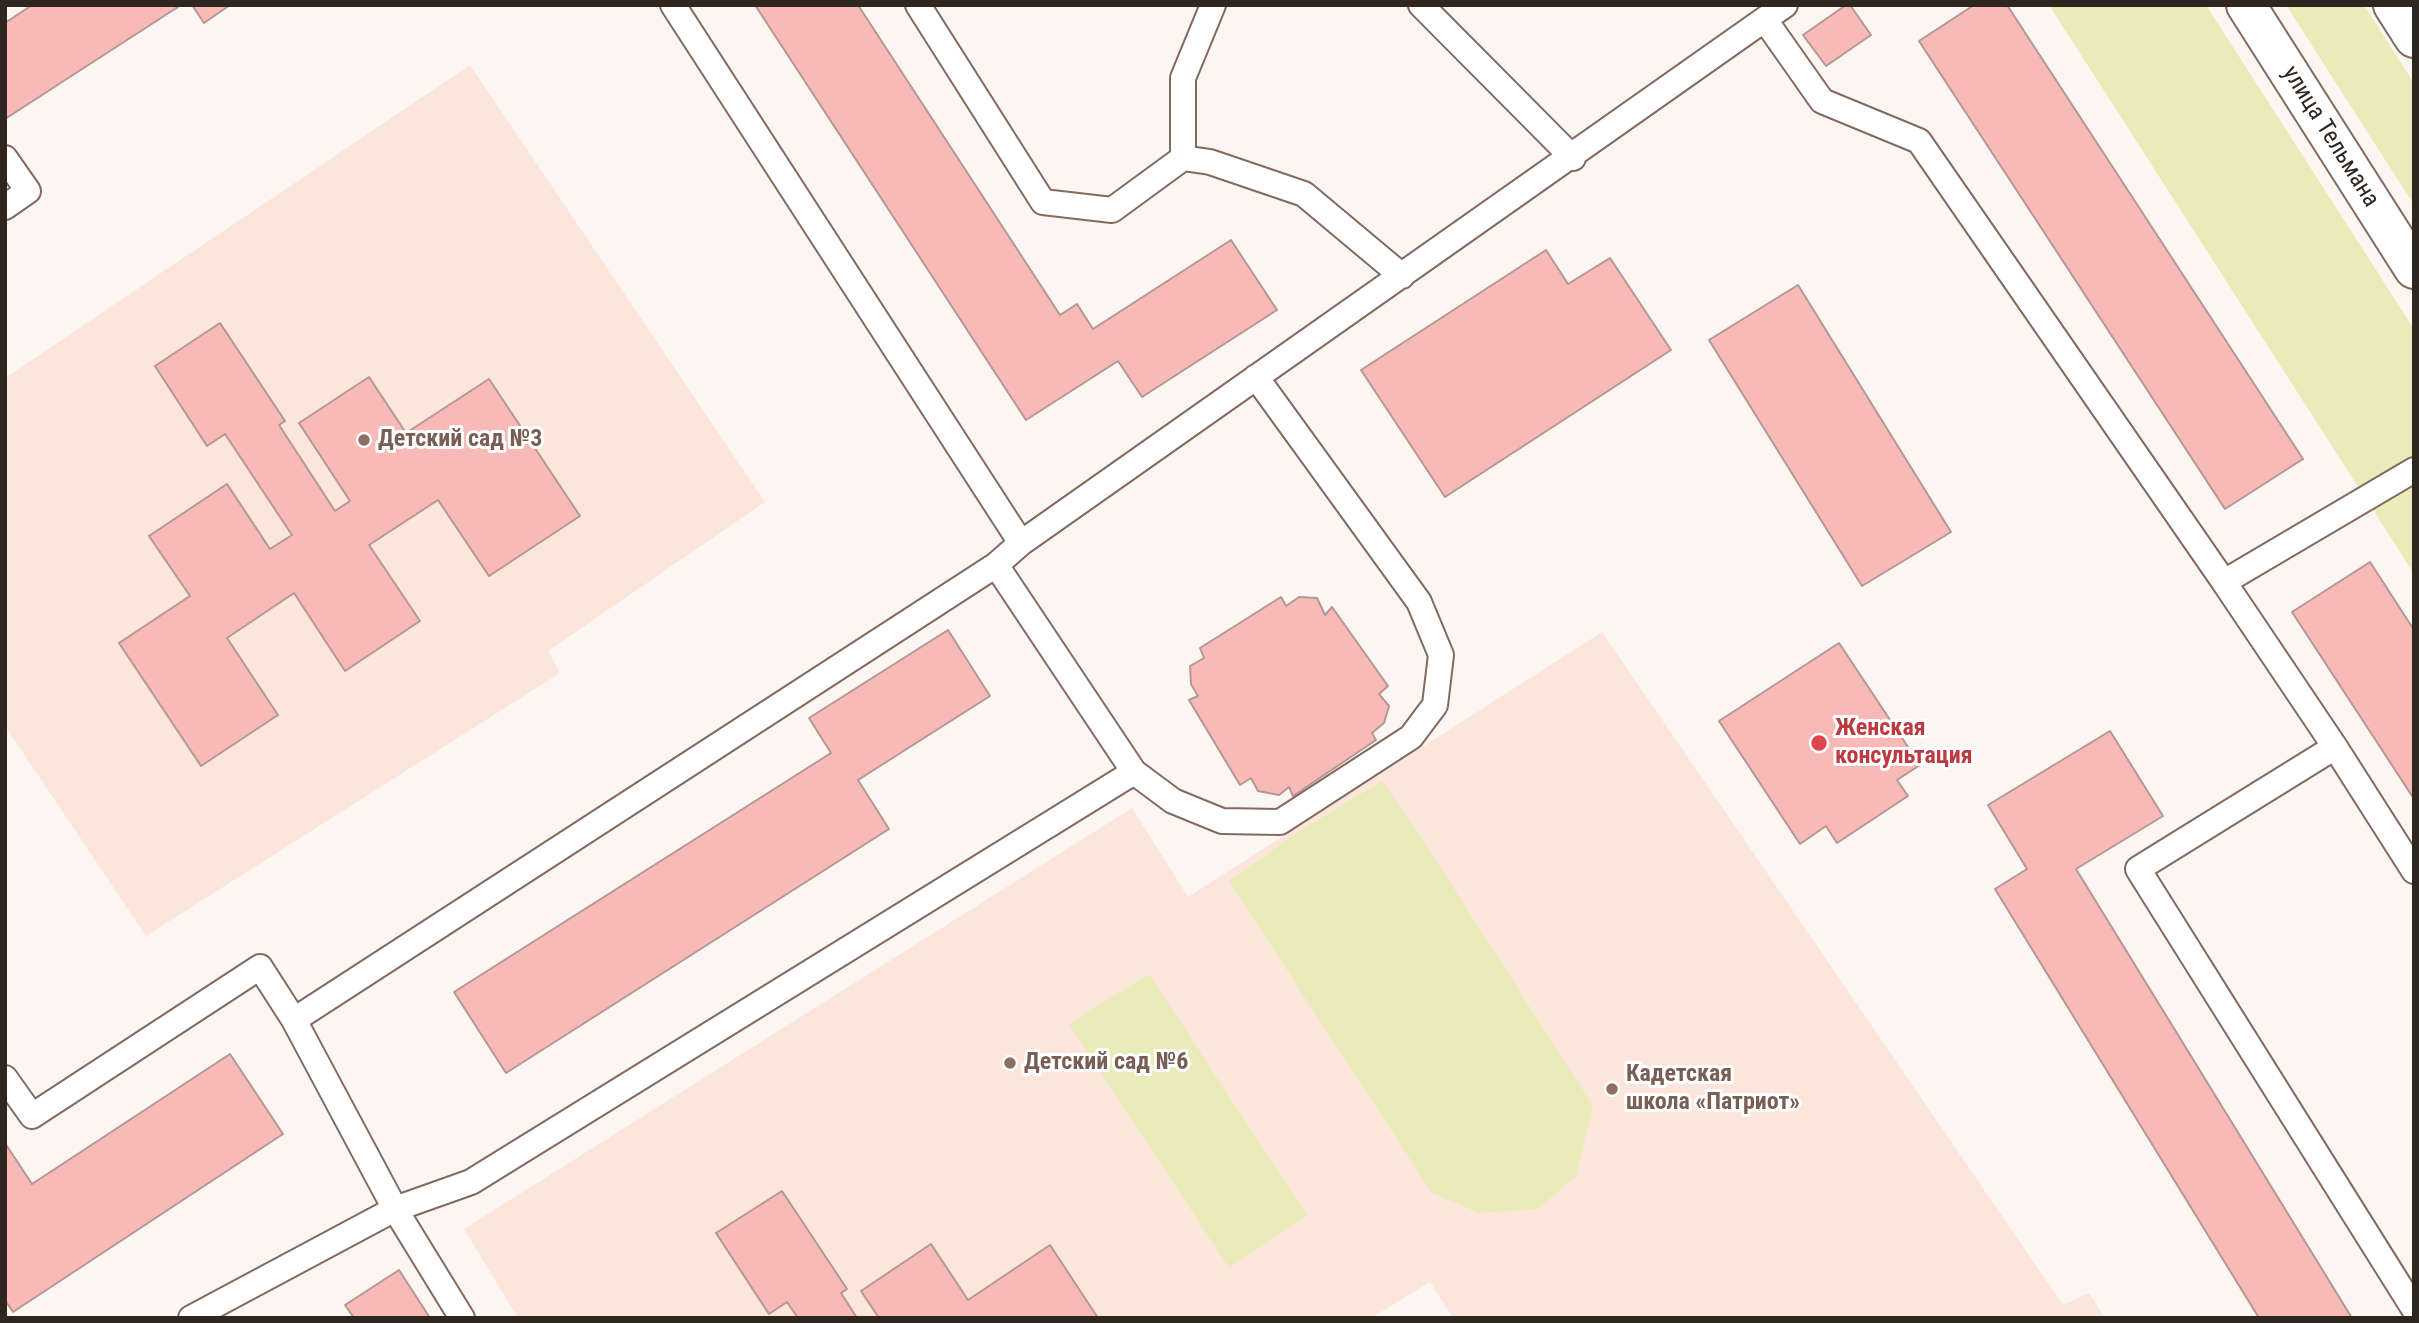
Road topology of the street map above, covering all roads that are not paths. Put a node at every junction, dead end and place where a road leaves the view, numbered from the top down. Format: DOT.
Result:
graph roads {
  1 [pos="673,5"];
  2 [pos="918,5"];
  3 [pos="1213,5"];
  4 [pos="1421,5"];
  5 [pos="1785,5"];
  6 [pos="2246,5"];
  7 [pos="2393,5"];
  8 [pos="1765,20"];
  9 [pos="2414,38"];
  10 [pos="5,158"];
  11 [pos="1183,158"];
  12 [pos="1573,158"];
  13 [pos="5,207"];
  14 [pos="2414,270"];
  15 [pos="1402,276"];
  16 [pos="1256,377"];
  17 [pos="2414,470"];
  18 [pos="1021,543"];
  19 [pos="996,565"];
  20 [pos="2224,582"];
  21 [pos="2336,747"];
  22 [pos="1134,772"];
  23 [pos="2414,871"];
  24 [pos="294,1020"];
  25 [pos="5,1078"];
  26 [pos="395,1209"];
  27 [pos="2414,1309"];
  28 [pos="191,1318"];
  29 [pos="462,1318"];
  1 -- 18 [label="lane"];
  2 -- 11 [label="lane"];
  3 -- 11 [label="lane"];
  4 -- 12 [label="lane"];
  5 -- 8 [label="lane"];
  6 -- 14 [label="main road, улица Тельмана"];
  7 -- 9 [label="main road"];
  8 -- 12 [label="lane"];
  8 -- 20 [label="lane"];
  10 -- 13 [label="lane"];
  11 -- 15 [label="lane"];
  12 -- 15 [label="lane"];
  15 -- 16 [label="lane"];
  16 -- 18 [label="lane"];
  16 -- 22 [label="lane"];
  17 -- 20 [label="lane"];
  18 -- 19 [label="lane"];
  19 -- 22 [label="lane"];
  19 -- 24 [label="lane"];
  20 -- 21 [label="lane"];
  21 -- 23 [label="lane"];
  21 -- 27 [label="lane"];
  22 -- 26 [label="lane"];
  24 -- 25 [label="lane"];
  24 -- 26 [label="lane"];
  26 -- 28 [label="lane"];
  26 -- 29 [label="lane"];
}
